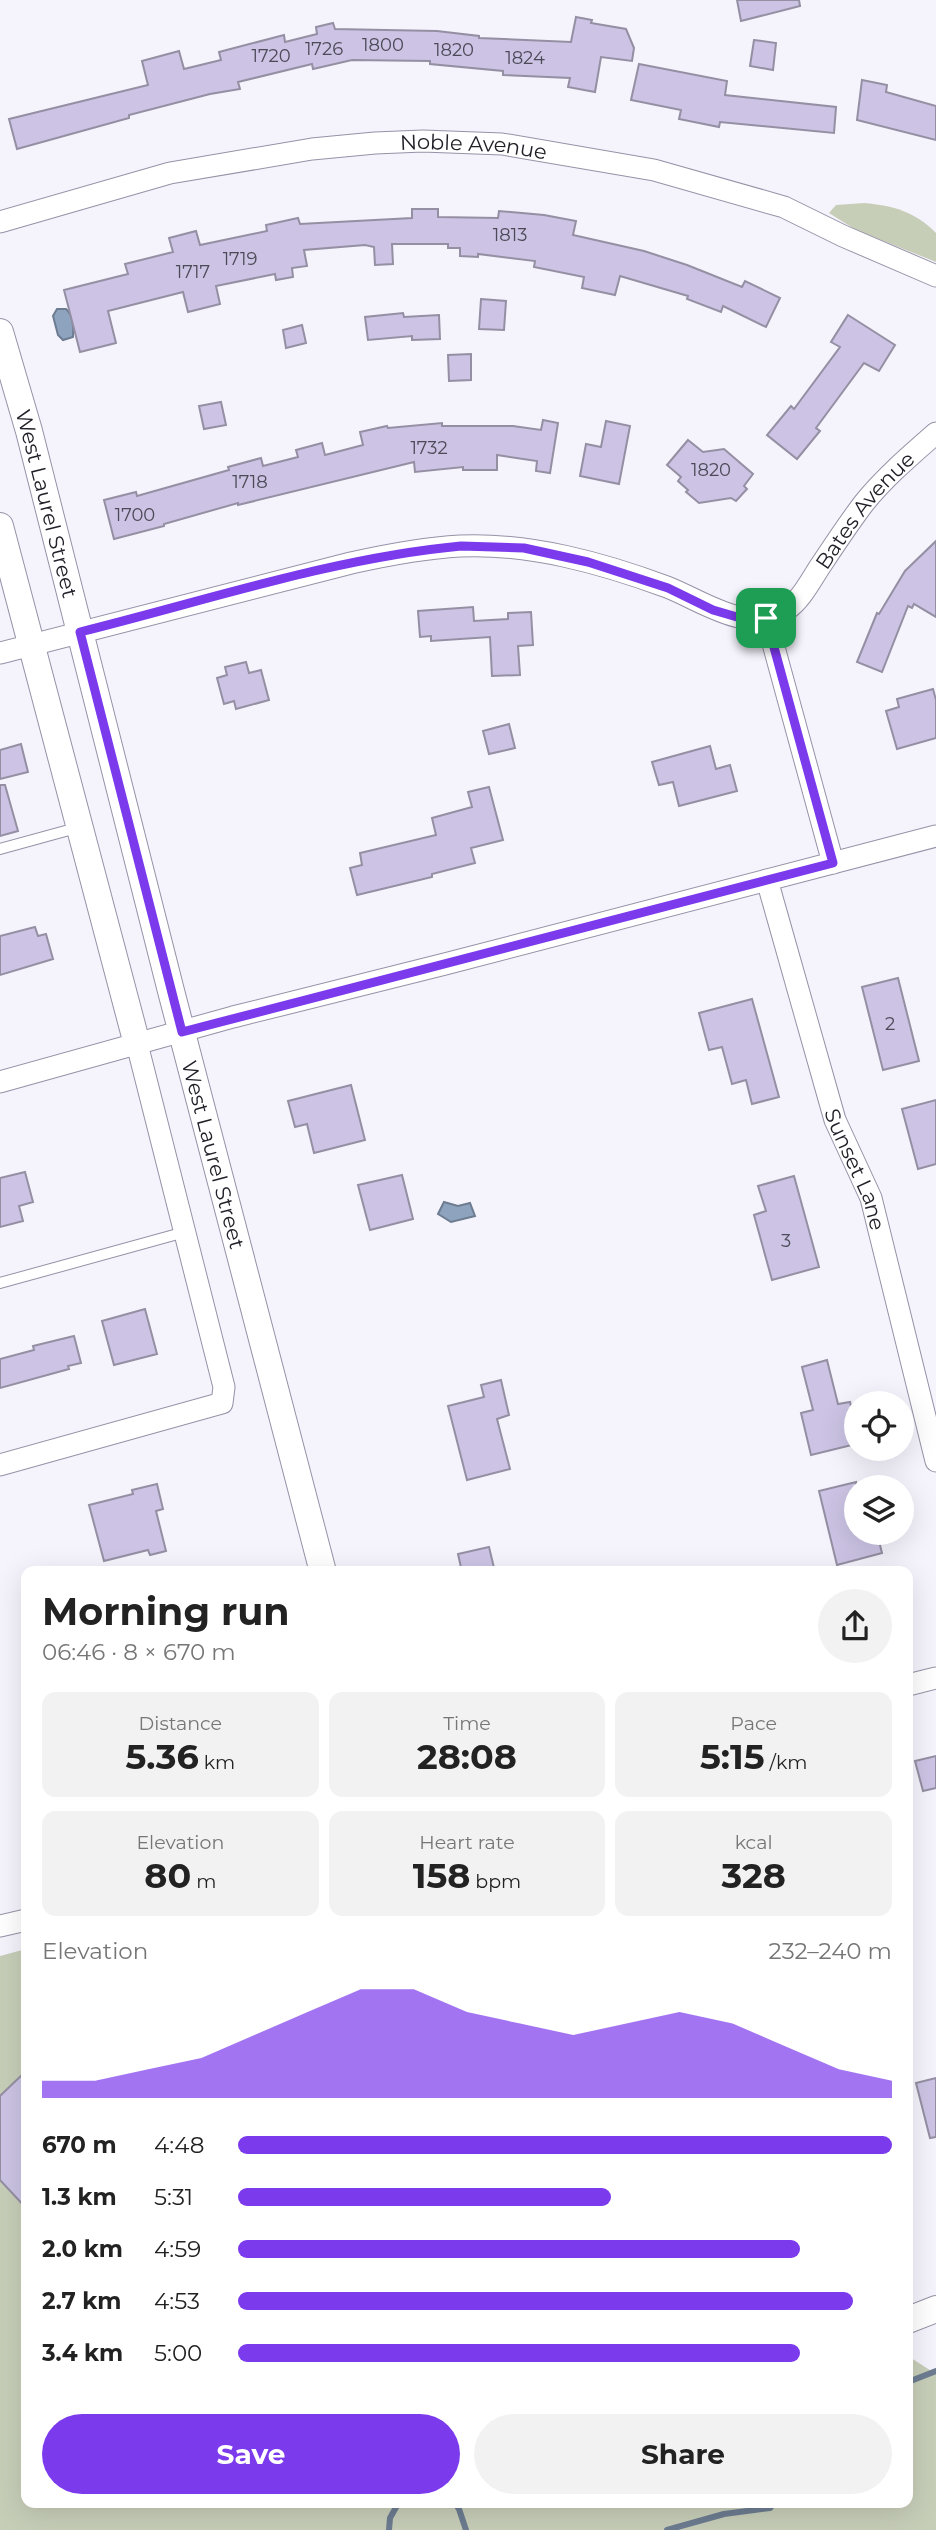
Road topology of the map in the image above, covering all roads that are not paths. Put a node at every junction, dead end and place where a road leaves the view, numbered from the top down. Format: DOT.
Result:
graph roads {
  1 [pos="0,222"];
  2 [pos="936,276"];
  3 [pos="0,332"];
  4 [pos="936,433"];
  5 [pos="0,526"];
  6 [pos="766,618"];
  7 [pos="80,632"];
  8 [pos="32,645"];
  9 [pos="0,653"];
  10 [pos="80,827"];
  11 [pos="936,836"];
  12 [pos="0,849"];
  13 [pos="833,863"];
  14 [pos="767,880"];
  15 [pos="182,1032"];
  16 [pos="137,1044"];
  17 [pos="0,1082"];
  18 [pos="185,1232"];
  19 [pos="0,1283"];
  20 [pos="936,1461"];
  21 [pos="0,1465"];
  22 [pos="321,1566"];
  23 [pos="936,1678"];
  24 [pos="913,1684"];
  25 [pos="21,1921"];
  26 [pos="0,1926"];
  27 [pos="936,2309"];
  28 [pos="913,2318"];
  1 -- 2 [label="street, Noble Avenue"];
  3 -- 7 [label="street, West Laurel Street"];
  4 -- 6 [label="street, Bates Avenue"];
  5 -- 8 [label="street"];
  6 -- 7 [label="street"];
  6 -- 13 [label="street"];
  7 -- 8 [label="street"];
  7 -- 15 [label="street, West Laurel Street"];
  8 -- 9 [label="street"];
  8 -- 10 [label="street"];
  10 -- 12 [label="lane"];
  10 -- 16 [label="street"];
  11 -- 13 [label="street"];
  13 -- 14 [label="street"];
  14 -- 15 [label="street"];
  14 -- 20 [label="street, Sunset Lane"];
  15 -- 16 [label="street"];
  15 -- 22 [label="street, West Laurel Street"];
  16 -- 17 [label="street"];
  16 -- 18 [label="street"];
  18 -- 19 [label="lane"];
  18 -- 21 [label="street"];
  23 -- 24 [label="street"];
  25 -- 26 [label="street"];
  27 -- 28 [label="street"];
}
